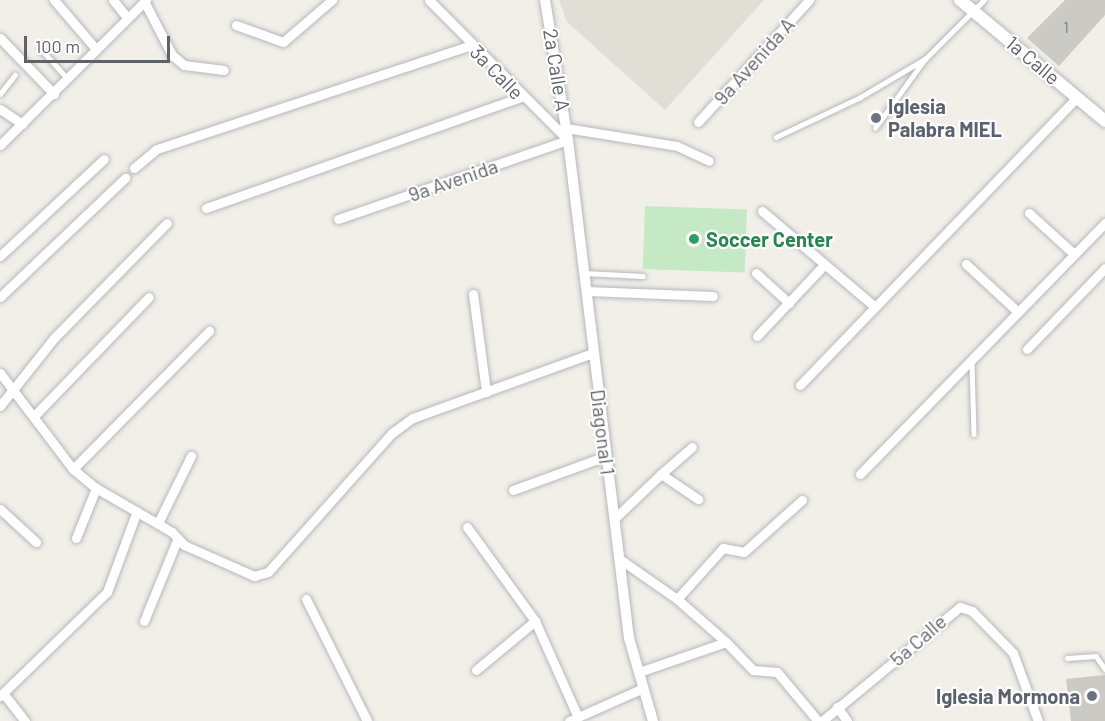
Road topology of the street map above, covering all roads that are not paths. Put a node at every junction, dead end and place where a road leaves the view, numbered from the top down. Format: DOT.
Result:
graph roads {
  1 [pos="54,0"];
  2 [pos="113,0"];
  3 [pos="332,0"];
  4 [pos="429,0"];
  5 [pos="545,0"];
  6 [pos="808,0"];
  7 [pos="960,0"];
  8 [pos="984,0"];
  9 [pos="145,1"];
  10 [pos="972,10"];
  11 [pos="127,17"];
  12 [pos="236,25"];
  13 [pos="0,38"];
  14 [pos="472,45"];
  15 [pos="41,49"];
  16 [pos="96,49"];
  17 [pos="926,58"];
  18 [pos="224,70"];
  19 [pos="15,75"];
  20 [pos="68,79"];
  21 [pos="0,94"];
  22 [pos="54,94"];
  23 [pos="521,97"];
  24 [pos="1077,97"];
  25 [pos="0,109"];
  26 [pos="1105,121"];
  27 [pos="698,122"];
  28 [pos="22,124"];
  29 [pos="566,128"];
  30 [pos="875,128"];
  31 [pos="776,137"];
  32 [pos="568,140"];
  33 [pos="0,145"];
  34 [pos="104,159"];
  35 [pos="709,161"];
  36 [pos="134,168"];
  37 [pos="125,178"];
  38 [pos="206,208"];
  39 [pos="762,212"];
  40 [pos="1029,213"];
  41 [pos="338,219"];
  42 [pos="167,223"];
  43 [pos="1105,223"];
  44 [pos="1074,254"];
  45 [pos="0,256"];
  46 [pos="966,264"];
  47 [pos="824,266"];
  48 [pos="1105,268"];
  49 [pos="585,273"];
  50 [pos="756,273"];
  51 [pos="643,276"];
  52 [pos="587,291"];
  53 [pos="473,294"];
  54 [pos="713,296"];
  55 [pos="0,297"];
  56 [pos="149,297"];
  57 [pos="789,303"];
  58 [pos="875,307"];
  59 [pos="1018,312"];
  60 [pos="208,331"];
  61 [pos="757,336"];
  62 [pos="1026,349"];
  63 [pos="593,353"];
  64 [pos="972,359"];
  65 [pos="0,373"];
  66 [pos="800,385"];
  67 [pos="14,387"];
  68 [pos="486,392"];
  69 [pos="0,406"];
  70 [pos="34,416"];
  71 [pos="974,434"];
  72 [pos="692,447"];
  73 [pos="191,456"];
  74 [pos="606,456"];
  75 [pos="74,469"];
  76 [pos="661,474"];
  77 [pos="861,474"];
  78 [pos="96,488"];
  79 [pos="513,490"];
  80 [pos="698,499"];
  81 [pos="802,500"];
  82 [pos="0,509"];
  83 [pos="137,511"];
  84 [pos="614,519"];
  85 [pos="158,523"];
  86 [pos="467,527"];
  87 [pos="76,538"];
  88 [pos="177,540"];
  89 [pos="36,542"];
  90 [pos="621,560"];
  91 [pos="306,599"];
  92 [pos="677,599"];
  93 [pos="144,621"];
  94 [pos="535,621"];
  95 [pos="726,642"];
  96 [pos="1067,658"];
  97 [pos="1105,669"];
  98 [pos="476,670"];
  99 [pos="639,672"];
  100 [pos="643,688"];
  101 [pos="1,694"];
  102 [pos="837,707"];
  103 [pos="573,719"];
  104 [pos="25,721"];
  105 [pos="367,721"];
  106 [pos="653,721"];
  107 [pos="820,721"];
  108 [pos="847,721"];
  109 [pos="1038,721"];
  1 -- 16 [label="street"];
  2 -- 11 [label="street"];
  3 -- 12 [label="street"];
  4 -- 14 [label="street, 3a Calle"];
  5 -- 29 [label="street, 2a Calle A"];
  6 -- 27 [label="street, 9a Avenida A"];
  7 -- 10 [label="main road, 1a Calle"];
  8 -- 10 [label="lane"];
  9 -- 11 [label="street"];
  9 -- 18 [label="street"];
  10 -- 17 [label="lane"];
  10 -- 24 [label="main road, 1a Calle"];
  11 -- 16 [label="street"];
  13 -- 22 [label="street"];
  14 -- 23 [label="street, 3a Calle"];
  14 -- 36 [label="street"];
  15 -- 20 [label="lane"];
  16 -- 20 [label="street"];
  17 -- 30 [label="lane"];
  17 -- 31 [label="lane"];
  19 -- 21 [label="lane"];
  20 -- 22 [label="street"];
  22 -- 28 [label="street"];
  23 -- 32 [label="street, 3a Calle"];
  23 -- 38 [label="street"];
  24 -- 26 [label="main road, 1a Calle"];
  24 -- 58 [label="street"];
  25 -- 28 [label="street"];
  28 -- 33 [label="street"];
  29 -- 32 [label="street, 2a Calle A"];
  29 -- 35 [label="street"];
  32 -- 41 [label="street, 9a Avenida"];
  32 -- 49 [label="street, Diagonal 1"];
  34 -- 45 [label="street"];
  37 -- 55 [label="street"];
  39 -- 47 [label="street"];
  40 -- 44 [label="street"];
  42 -- 67 [label="street"];
  43 -- 44 [label="street"];
  44 -- 59 [label="street"];
  46 -- 59 [label="street"];
  47 -- 57 [label="street"];
  47 -- 58 [label="street"];
  48 -- 62 [label="street"];
  49 -- 51 [label="lane"];
  49 -- 52 [label="street, Diagonal 1"];
  50 -- 57 [label="street"];
  52 -- 54 [label="street"];
  52 -- 63 [label="street, Diagonal 1"];
  53 -- 68 [label="street"];
  56 -- 70 [label="street"];
  57 -- 61 [label="street"];
  58 -- 66 [label="street"];
  59 -- 64 [label="street"];
  60 -- 75 [label="street"];
  63 -- 68 [label="street"];
  63 -- 74 [label="street, Diagonal 1"];
  64 -- 71 [label="lane"];
  64 -- 77 [label="street"];
  65 -- 67 [label="street"];
  67 -- 69 [label="street"];
  67 -- 70 [label="street"];
  68 -- 88 [label="street"];
  70 -- 75 [label="street"];
  72 -- 76 [label="street"];
  73 -- 85 [label="street"];
  74 -- 79 [label="street"];
  74 -- 84 [label="street, Diagonal 1"];
  75 -- 78 [label="street"];
  76 -- 80 [label="street"];
  76 -- 84 [label="street"];
  78 -- 83 [label="street"];
  78 -- 87 [label="street"];
  81 -- 92 [label="street"];
  82 -- 89 [label="street"];
  83 -- 85 [label="street"];
  83 -- 101 [label="street"];
  84 -- 90 [label="street, Diagonal 1"];
  85 -- 88 [label="street"];
  86 -- 94 [label="street"];
  88 -- 93 [label="street"];
  90 -- 92 [label="street"];
  90 -- 99 [label="street, Diagonal 1"];
  91 -- 105 [label="street"];
  92 -- 95 [label="street"];
  94 -- 98 [label="street"];
  94 -- 103 [label="street"];
  95 -- 99 [label="street"];
  95 -- 107 [label="street"];
  96 -- 97 [label="lane"];
  99 -- 100 [label="street, Diagonal 1"];
  100 -- 103 [label="street"];
  100 -- 106 [label="street, Diagonal 1"];
  101 -- 104 [label="street"];
  102 -- 107 [label="street, 5a Calle"];
  102 -- 108 [label="street"];
  102 -- 109 [label="street, 5a Calle"];
}
